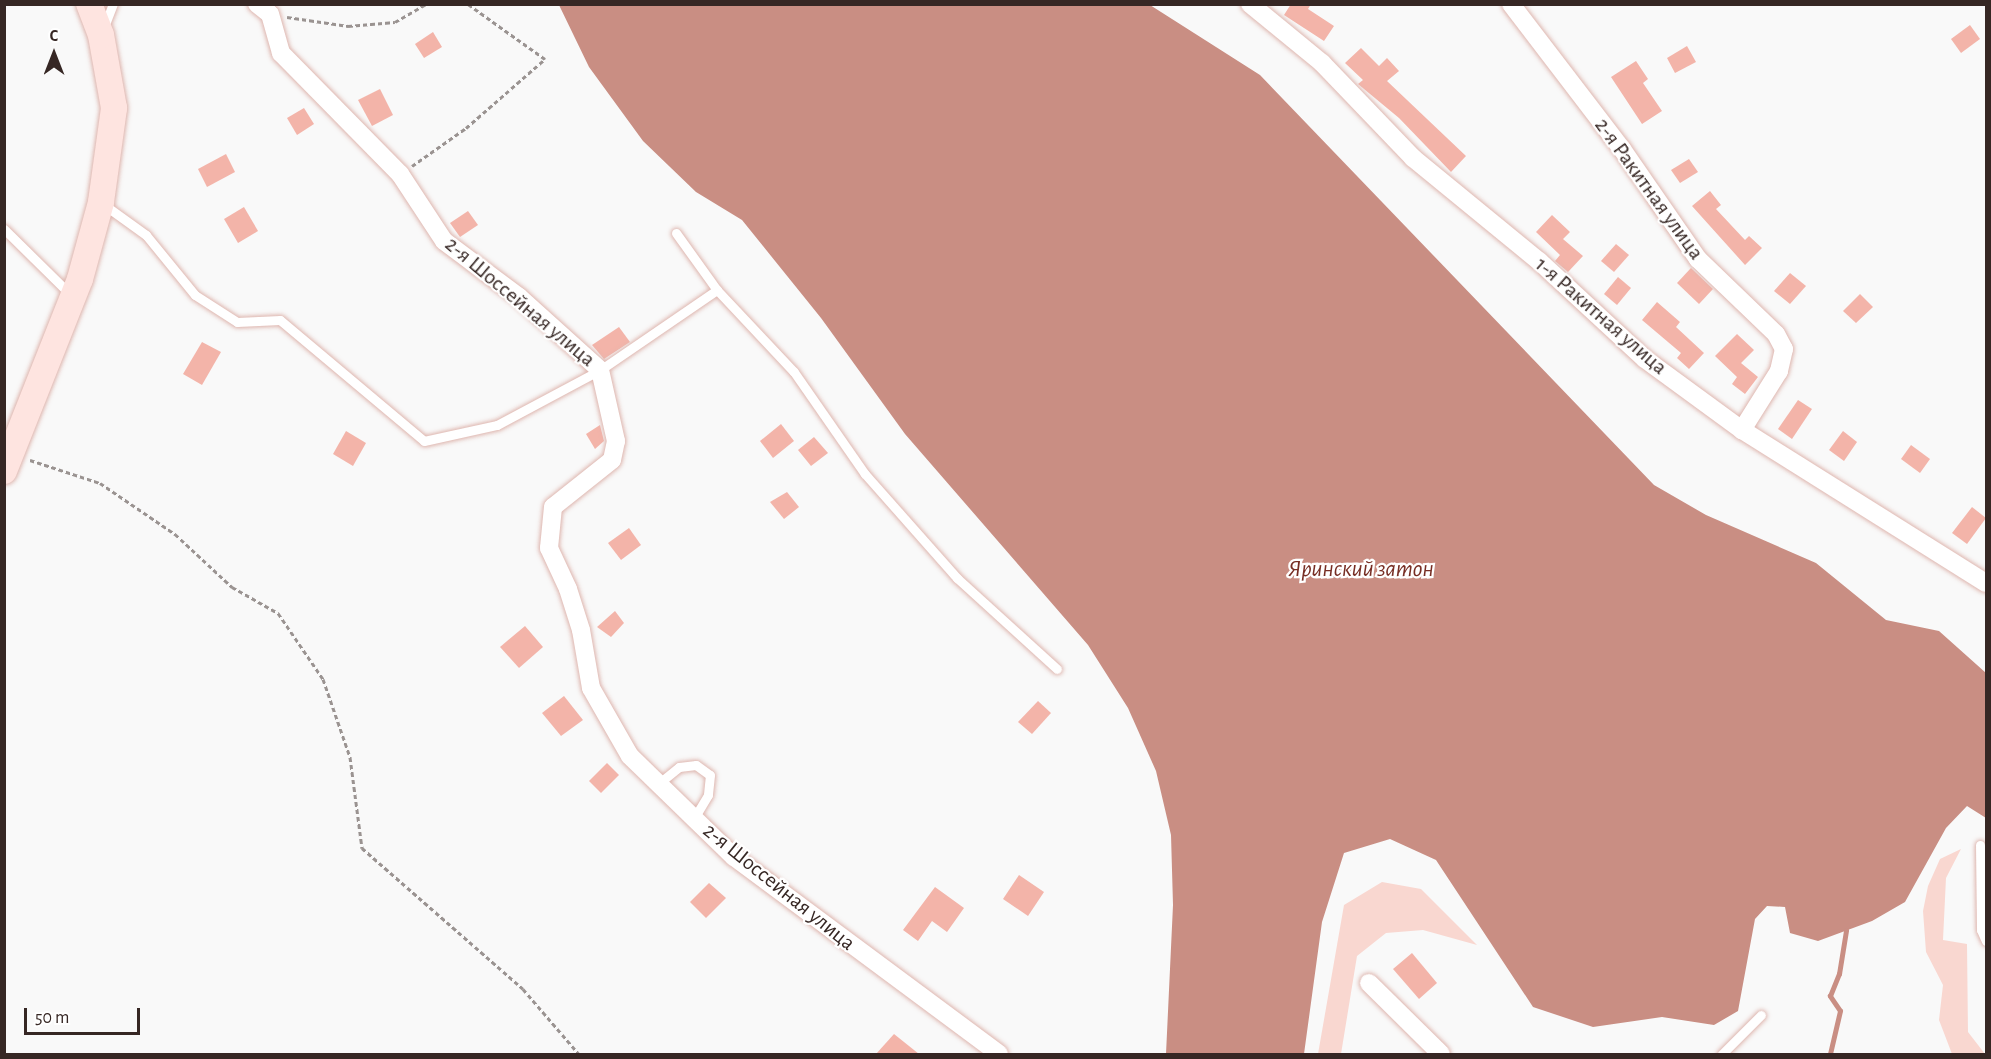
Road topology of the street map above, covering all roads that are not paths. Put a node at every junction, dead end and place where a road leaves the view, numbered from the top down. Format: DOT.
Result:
graph roads {
  1 [pos="89,4"];
  2 [pos="113,4"];
  3 [pos="1250,4"];
  4 [pos="1510,4"];
  5 [pos="264,9"];
  6 [pos="101,35"];
  7 [pos="101,202"];
  8 [pos="4,229"];
  9 [pos="675,233"];
  10 [pos="717,290"];
  11 [pos="73,297"];
  12 [pos="600,370"];
  13 [pos="1742,430"];
  14 [pos="8,462"];
  15 [pos="1986,583"];
  16 [pos="1057,669"];
  17 [pos="658,784"];
  18 [pos="694,818"];
  19 [pos="1980,845"];
  20 [pos="1986,941"];
  21 [pos="1369,983"];
  22 [pos="1761,1015"];
  23 [pos="999,1054"];
  24 [pos="1441,1054"];
  25 [pos="1722,1054"];
  1 -- 6 [label="street"];
  2 -- 6 [label="lane"];
  3 -- 13 [label="street, 1-я Ракитная улица"];
  4 -- 13 [label="street, 2-я Ракитная улица"];
  5 -- 12 [label="street, 2-я Шоссейная улица"];
  6 -- 7 [label="street"];
  7 -- 11 [label="street"];
  7 -- 12 [label="lane"];
  8 -- 11 [label="lane"];
  9 -- 10 [label="lane"];
  10 -- 12 [label="lane"];
  10 -- 16 [label="lane"];
  11 -- 14 [label="street"];
  12 -- 17 [label="street, 2-я Шоссейная улица"];
  13 -- 15 [label="street, 1-я Ракитная улица"];
  17 -- 18 [label="street, 2-я Шоссейная улица"];
  17 -- 18 [label="lane"];
  18 -- 23 [label="street, 2-я Шоссейная улица"];
  19 -- 20 [label="lane"];
  21 -- 24 [label="street"];
  22 -- 25 [label="lane"];
}
